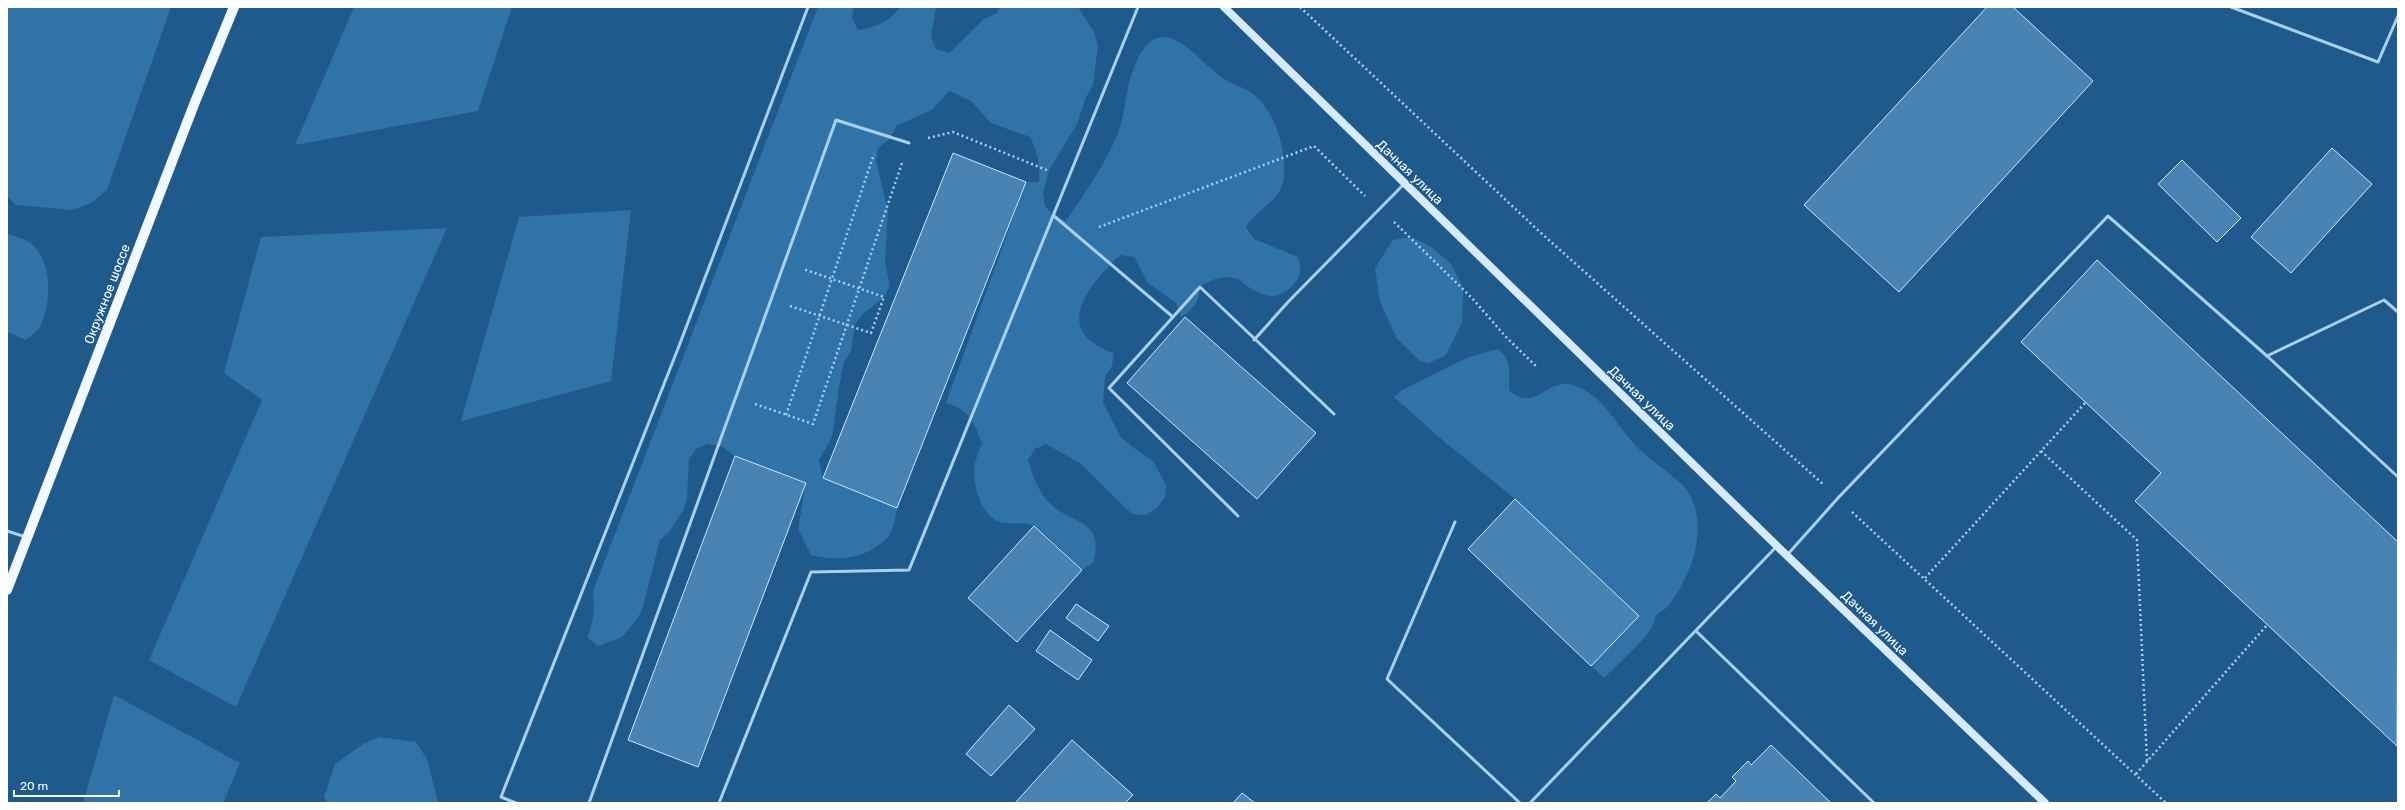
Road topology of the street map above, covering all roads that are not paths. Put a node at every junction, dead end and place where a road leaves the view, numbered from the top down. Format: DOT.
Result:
graph roads {
  1 [pos="234,7"];
  2 [pos="808,7"];
  3 [pos="1138,7"];
  4 [pos="1224,7"];
  5 [pos="2231,7"];
  6 [pos="2398,16"];
  7 [pos="909,142"];
  8 [pos="1405,183"];
  9 [pos="1054,216"];
  10 [pos="2398,312"];
  11 [pos="1173,317"];
  12 [pos="1254,340"];
  13 [pos="2267,356"];
  14 [pos="1334,414"];
  15 [pos="2398,477"];
  16 [pos="1238,516"];
  17 [pos="1455,522"];
  18 [pos="7,531"];
  19 [pos="28,538"];
  20 [pos="1777,546"];
  21 [pos="1787,555"];
  22 [pos="7,590"];
  23 [pos="1696,631"];
  24 [pos="516,803"];
  25 [pos="588,803"];
  26 [pos="719,803"];
  27 [pos="1520,803"];
  28 [pos="1530,803"];
  29 [pos="1874,803"];
  30 [pos="2045,803"];
  1 -- 19 [label="main road, Окружное шоссе"];
  2 -- 24 [label="lane"];
  3 -- 9 [label="lane"];
  4 -- 8 [label="street, Дачная улица"];
  5 -- 6 [label="lane"];
  7 -- 25 [label="lane"];
  8 -- 12 [label="lane"];
  8 -- 20 [label="street, Дачная улица"];
  9 -- 11 [label="lane"];
  9 -- 26 [label="lane"];
  10 -- 13 [label="lane"];
  11 -- 12 [label="lane"];
  11 -- 16 [label="lane"];
  12 -- 14 [label="lane"];
  13 -- 15 [label="lane"];
  13 -- 21 [label="lane"];
  17 -- 27 [label="lane"];
  18 -- 19 [label="lane"];
  19 -- 22 [label="main road, Окружное шоссе"];
  20 -- 21 [label="street, Дачная улица"];
  20 -- 23 [label="lane"];
  21 -- 30 [label="street, Дачная улица"];
  23 -- 28 [label="lane"];
  23 -- 29 [label="lane"];
}
